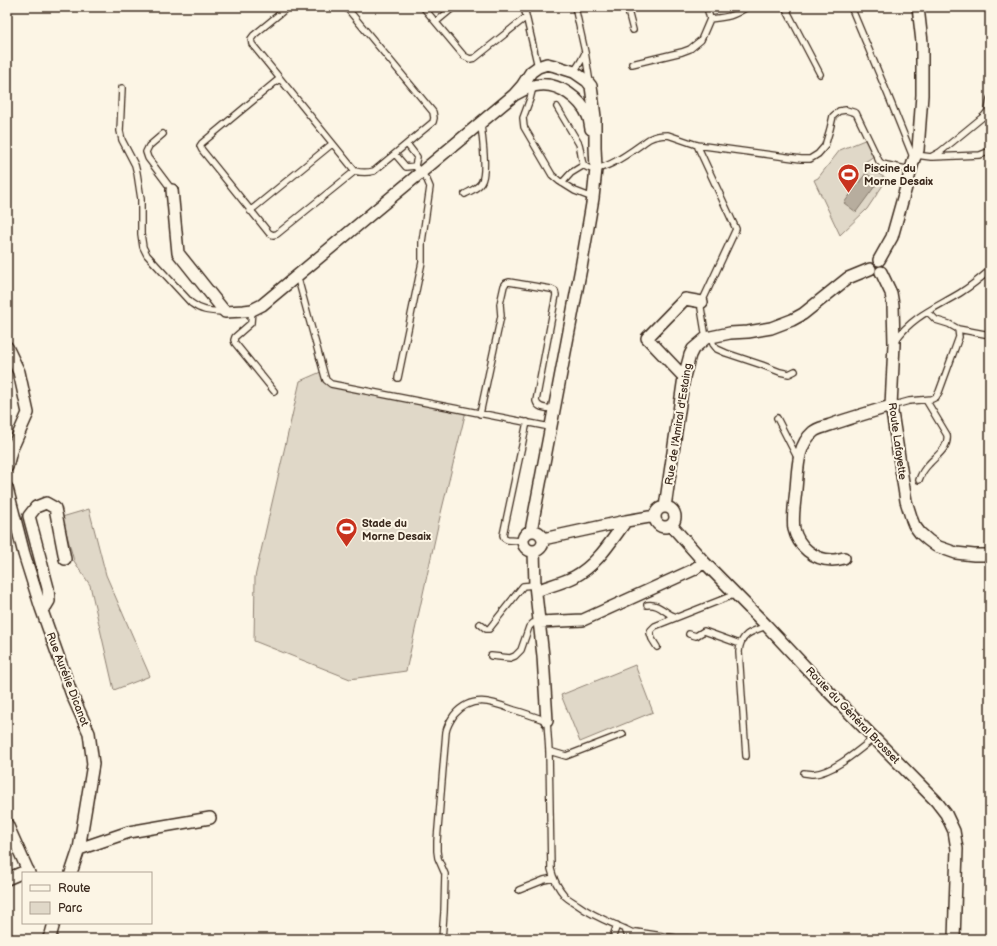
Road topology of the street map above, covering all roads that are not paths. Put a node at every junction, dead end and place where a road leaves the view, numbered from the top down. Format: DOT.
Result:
graph roads {
  1 [pos="288,7"];
  2 [pos="346,7"];
  3 [pos="423,7"];
  4 [pos="454,7"];
  5 [pos="524,7"];
  6 [pos="575,7"];
  7 [pos="627,7"];
  8 [pos="707,7"];
  9 [pos="747,7"];
  10 [pos="785,7"];
  11 [pos="851,7"];
  12 [pos="918,7"];
  13 [pos="525,18"];
  14 [pos="710,19"];
  15 [pos="436,22"];
  16 [pos="633,30"];
  17 [pos="585,52"];
  18 [pos="632,64"];
  19 [pos="535,70"];
  20 [pos="574,72"];
  21 [pos="820,74"];
  22 [pos="279,79"];
  23 [pos="536,86"];
  24 [pos="122,88"];
  25 [pos="591,90"];
  26 [pos="514,95"];
  27 [pos="990,99"];
  28 [pos="580,104"];
  29 [pos="557,107"];
  30 [pos="481,123"];
  31 [pos="163,134"];
  32 [pos="332,144"];
  33 [pos="407,144"];
  34 [pos="697,145"];
  35 [pos="595,147"];
  36 [pos="990,151"];
  37 [pos="395,154"];
  38 [pos="931,157"];
  39 [pos="914,161"];
  40 [pos="584,165"];
  41 [pos="418,169"];
  42 [pos="596,169"];
  43 [pos="355,171"];
  44 [pos="562,183"];
  45 [pos="172,190"];
  46 [pos="465,194"];
  47 [pos="593,198"];
  48 [pos="250,210"];
  49 [pos="879,260"];
  50 [pos="870,269"];
  51 [pos="990,270"];
  52 [pos="881,272"];
  53 [pos="297,275"];
  54 [pos="702,302"];
  55 [pos="252,310"];
  56 [pos="225,312"];
  57 [pos="928,312"];
  58 [pos="958,330"];
  59 [pos="990,335"];
  60 [pos="709,337"];
  61 [pos="894,344"];
  62 [pos="7,347"];
  63 [pos="795,371"];
  64 [pos="684,377"];
  65 [pos="398,378"];
  66 [pos="274,391"];
  67 [pos="926,400"];
  68 [pos="891,406"];
  69 [pos="554,409"];
  70 [pos="480,414"];
  71 [pos="777,418"];
  72 [pos="527,422"];
  73 [pos="550,427"];
  74 [pos="799,461"];
  75 [pos="7,467"];
  76 [pos="919,480"];
  77 [pos="7,488"];
  78 [pos="665,507"];
  79 [pos="655,516"];
  80 [pos="626,521"];
  81 [pos="671,525"];
  82 [pos="531,531"];
  83 [pos="543,539"];
  84 [pos="522,541"];
  85 [pos="534,552"];
  86 [pos="990,555"];
  87 [pos="844,558"];
  88 [pos="65,559"];
  89 [pos="704,562"];
  90 [pos="536,588"];
  91 [pos="736,594"];
  92 [pos="647,605"];
  93 [pos="41,608"];
  94 [pos="678,617"];
  95 [pos="540,622"];
  96 [pos="480,624"];
  97 [pos="767,626"];
  98 [pos="689,634"];
  99 [pos="740,644"];
  100 [pos="657,647"];
  101 [pos="491,656"];
  102 [pos="547,721"];
  103 [pos="623,734"];
  104 [pos="874,738"];
  105 [pos="549,751"];
  106 [pos="746,756"];
  107 [pos="804,773"];
  108 [pos="210,818"];
  109 [pos="7,824"];
  110 [pos="78,849"];
  111 [pos="28,871"];
  112 [pos="71,872"];
  113 [pos="22,874"];
  114 [pos="554,878"];
  115 [pos="7,880"];
  116 [pos="519,890"];
  117 [pos="48,924"];
  118 [pos="54,924"];
  119 [pos="617,925"];
  120 [pos="625,929"];
  121 [pos="632,932"];
  122 [pos="52,937"];
  123 [pos="442,939"];
  124 [pos="612,939"];
  125 [pos="629,939"];
  126 [pos="644,939"];
  127 [pos="695,939"];
  128 [pos="954,939"];
  1 -- 22 [label="lane"];
  2 -- 33 [label="lane"];
  3 -- 15 [label="lane"];
  4 -- 15 [label="lane"];
  5 -- 13 [label="lane"];
  6 -- 17 [label="lane"];
  7 -- 16 [label="lane"];
  8 -- 14 [label="lane"];
  9 -- 14 [label="lane"];
  10 -- 21 [label="lane"];
  11 -- 39 [label="lane"];
  12 -- 39 [label="street"];
  13 -- 15 [label="lane"];
  13 -- 19 [label="lane"];
  14 -- 18 [label="lane"];
  17 -- 20 [label="lane"];
  17 -- 25 [label="lane"];
  19 -- 20 [label="street"];
  19 -- 23 [label="street"];
  19 -- 26 [label="street"];
  20 -- 25 [label="street"];
  22 -- 32 [label="lane"];
  22 -- 48 [label="lane"];
  23 -- 26 [label="street"];
  23 -- 28 [label="street"];
  23 -- 44 [label="lane"];
  24 -- 56 [label="lane"];
  25 -- 28 [label="street"];
  25 -- 35 [label="street"];
  26 -- 30 [label="street"];
  27 -- 38 [label="lane"];
  28 -- 35 [label="street"];
  29 -- 40 [label="lane"];
  30 -- 41 [label="street"];
  30 -- 46 [label="lane"];
  31 -- 45 [label="lane"];
  32 -- 43 [label="lane"];
  32 -- 48 [label="lane"];
  33 -- 37 [label="lane"];
  33 -- 41 [label="lane"];
  34 -- 39 [label="lane"];
  34 -- 42 [label="lane"];
  34 -- 54 [label="lane"];
  35 -- 42 [label="street"];
  36 -- 38 [label="lane"];
  37 -- 41 [label="lane"];
  37 -- 43 [label="lane"];
  38 -- 39 [label="lane"];
  39 -- 49 [label="street"];
  40 -- 42 [label="lane"];
  40 -- 44 [label="lane"];
  41 -- 53 [label="street"];
  41 -- 65 [label="lane"];
  42 -- 47 [label="street"];
  43 -- 48 [label="lane"];
  44 -- 47 [label="lane"];
  45 -- 56 [label="street"];
  47 -- 69 [label="street"];
  49 -- 50 [label="street"];
  49 -- 52 [label="street"];
  50 -- 52 [label="street"];
  50 -- 60 [label="street"];
  51 -- 57 [label="lane"];
  52 -- 61 [label="street, Route Lafayette"];
  53 -- 55 [label="street"];
  53 -- 70 [label="lane"];
  54 -- 60 [label="lane"];
  54 -- 64 [label="street"];
  55 -- 56 [label="street"];
  55 -- 66 [label="lane"];
  57 -- 58 [label="lane"];
  57 -- 61 [label="lane"];
  58 -- 59 [label="lane"];
  58 -- 67 [label="lane"];
  60 -- 63 [label="lane"];
  60 -- 64 [label="street, Rue de l'Amiral d'Estaing"];
  61 -- 68 [label="street, Route Lafayette"];
  62 -- 75 [label="street"];
  64 -- 78 [label="street, Rue de l'Amiral d'Estaing"];
  67 -- 68 [label="lane"];
  67 -- 76 [label="lane"];
  68 -- 74 [label="street"];
  68 -- 86 [label="street, Route Lafayette"];
  69 -- 70 [label="lane"];
  69 -- 73 [label="street"];
  70 -- 72 [label="lane"];
  71 -- 74 [label="lane"];
  72 -- 73 [label="lane"];
  72 -- 84 [label="lane"];
  73 -- 82 [label="street"];
  74 -- 87 [label="street"];
  77 -- 93 [label="street, Rue Aurélie Dicanot"];
  78 -- 79 [label="street"];
  78 -- 81 [label="street"];
  79 -- 80 [label="street"];
  79 -- 81 [label="street"];
  80 -- 83 [label="street"];
  80 -- 90 [label="street"];
  81 -- 89 [label="street, Route du Général Brosset"];
  82 -- 83 [label="street"];
  82 -- 84 [label="street"];
  83 -- 85 [label="street"];
  84 -- 85 [label="street"];
  85 -- 90 [label="street"];
  88 -- 93 [label="street"];
  89 -- 91 [label="street, Route du Général Brosset"];
  89 -- 95 [label="street"];
  90 -- 95 [label="street"];
  90 -- 96 [label="lane"];
  91 -- 94 [label="lane"];
  91 -- 97 [label="street, Route du Général Brosset"];
  92 -- 94 [label="lane"];
  93 -- 110 [label="street, Rue Aurélie Dicanot"];
  94 -- 100 [label="lane"];
  95 -- 101 [label="lane"];
  95 -- 102 [label="street"];
  97 -- 99 [label="lane"];
  97 -- 104 [label="street, Route du Général Brosset"];
  98 -- 99 [label="lane"];
  99 -- 106 [label="lane"];
  102 -- 105 [label="lane"];
  102 -- 123 [label="lane"];
  103 -- 105 [label="lane"];
  104 -- 107 [label="lane"];
  104 -- 128 [label="street, Route du Général Brosset"];
  105 -- 114 [label="lane"];
  108 -- 110 [label="street"];
  109 -- 111 [label="street"];
  110 -- 112 [label="street, Rue Aurélie Dicanot"];
  113 -- 115 [label="street"];
  114 -- 116 [label="lane"];
  114 -- 119 [label="lane"];
  117 -- 122 [label="street"];
  118 -- 122 [label="street"];
  119 -- 120 [label="lane"];
  119 -- 124 [label="lane"];
  120 -- 121 [label="lane"];
  120 -- 125 [label="lane"];
  121 -- 126 [label="lane"];
  121 -- 127 [label="lane"];
}
